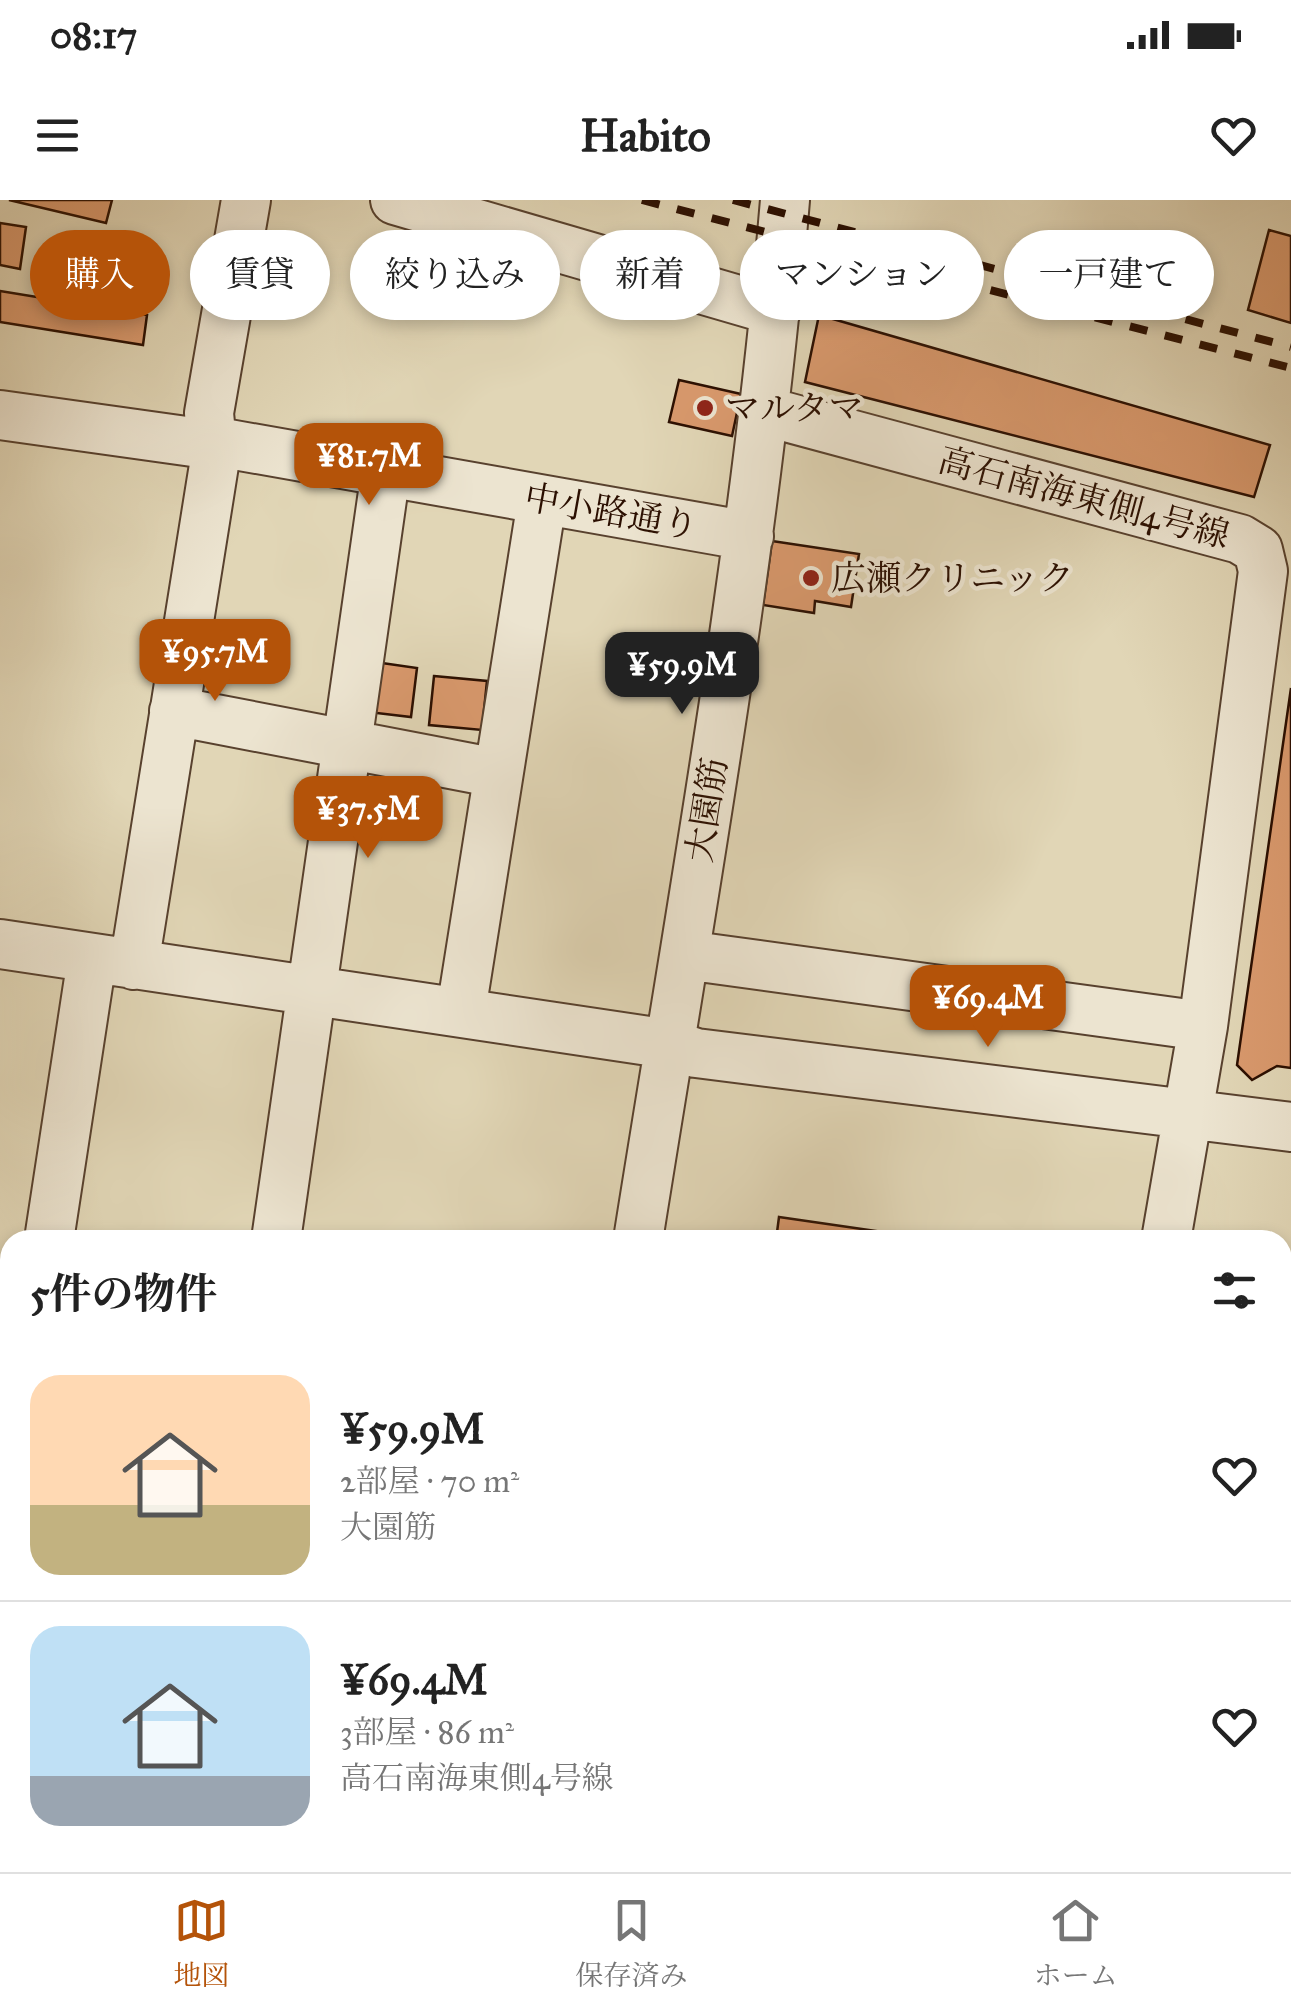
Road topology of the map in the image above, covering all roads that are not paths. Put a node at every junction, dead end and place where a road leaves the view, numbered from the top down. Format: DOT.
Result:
graph roads {
  1 [pos="246,200"];
  2 [pos="395,200"];
  3 [pos="786,200"];
  4 [pos="783,230"];
  5 [pos="740,301"];
  6 [pos="775,320"];
  7 [pos="764,411"];
  8 [pos="0,415"];
  9 [pos="212,441"];
  10 [pos="386,471"];
  11 [pos="542,501"];
  12 [pos="749,536"];
  13 [pos="1273,631"];
  14 [pos="174,711"];
  15 [pos="346,745"];
  16 [pos="497,773"];
  17 [pos="0,944"];
  18 [pos="684,956"];
  19 [pos="113,962"];
  20 [pos="310,990"];
  21 [pos="461,1011"];
  22 [pos="1202,1026"];
  23 [pos="669,1044"];
  24 [pos="1187,1114"];
  25 [pos="1291,1126"];
  26 [pos="51,1230"];
  27 [pos="277,1230"];
  28 [pos="640,1230"];
  29 [pos="1168,1230"];
  1 -- 9 [label="street"];
  2 -- 5 [label="street"];
  3 -- 4 [label="street, 大園筋"];
  6 -- 7 [label="street, 大園筋"];
  7 -- 12 [label="street, 大園筋"];
  7 -- 13 [label="street, 高石南海東側4号線"];
  8 -- 9 [label="street, 中小路通り"];
  9 -- 10 [label="street, 中小路通り"];
  9 -- 14 [label="street"];
  10 -- 11 [label="street, 中小路通り"];
  10 -- 15 [label="street"];
  11 -- 12 [label="street, 中小路通り"];
  11 -- 16 [label="street"];
  12 -- 18 [label="street, 大園筋"];
  13 -- 22 [label="street, 高石南海東側4号線"];
  14 -- 15 [label="street"];
  14 -- 19 [label="street"];
  15 -- 16 [label="street"];
  15 -- 20 [label="street"];
  16 -- 21 [label="street"];
  17 -- 19 [label="street"];
  18 -- 22 [label="street"];
  18 -- 23 [label="street, 大園筋"];
  19 -- 20 [label="street"];
  19 -- 26 [label="street"];
  20 -- 21 [label="street"];
  20 -- 27 [label="street"];
  21 -- 23 [label="street"];
  22 -- 24 [label="street, 高石南海東側4号線"];
  23 -- 24 [label="street"];
  23 -- 28 [label="street, 大園筋"];
  24 -- 25 [label="street"];
  24 -- 29 [label="street, 高石南海東側4号線"];
}
